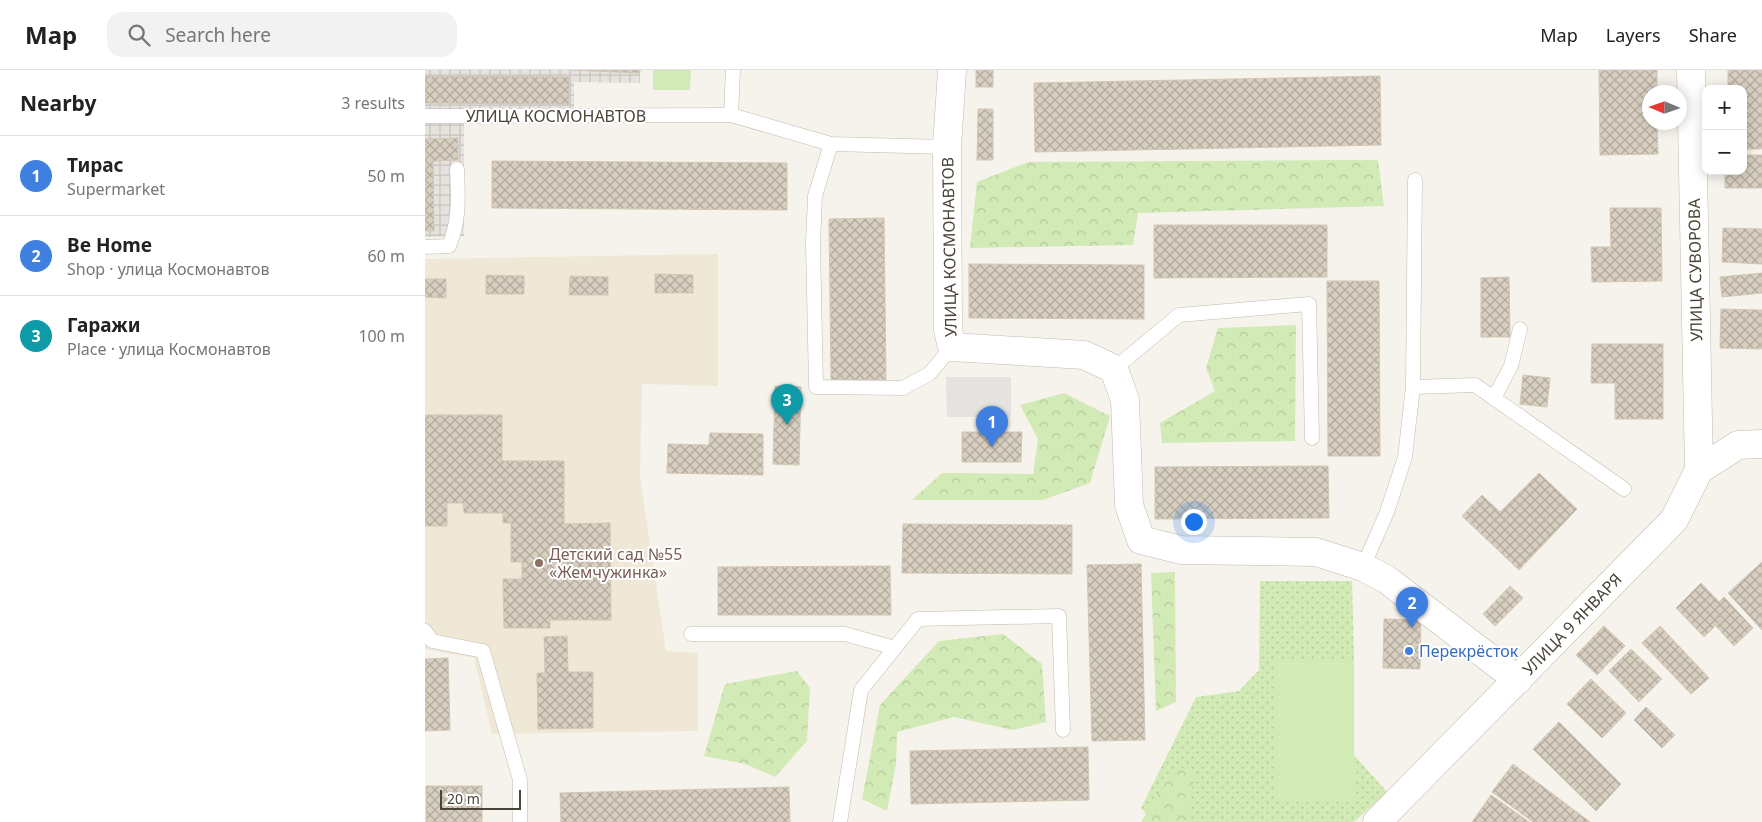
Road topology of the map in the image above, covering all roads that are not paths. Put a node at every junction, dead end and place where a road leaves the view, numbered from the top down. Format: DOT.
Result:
graph roads {
  1 [pos="733,70"];
  2 [pos="952,70"];
  3 [pos="1691,70"];
  4 [pos="731,115"];
  5 [pos="425,116"];
  6 [pos="831,144"];
  7 [pos="947,147"];
  8 [pos="457,169"];
  9 [pos="1415,180"];
  10 [pos="425,247"];
  11 [pos="1520,329"];
  12 [pos="952,347"];
  13 [pos="1114,369"];
  14 [pos="1413,387"];
  15 [pos="1494,398"];
  16 [pos="1762,428"];
  17 [pos="1312,438"];
  18 [pos="1750,444"];
  19 [pos="1699,470"];
  20 [pos="1624,489"];
  21 [pos="1363,567"];
  22 [pos="425,630"];
  23 [pos="691,634"];
  24 [pos="895,648"];
  25 [pos="1518,680"];
  26 [pos="1063,730"];
  27 [pos="520,822"];
  28 [pos="840,822"];
  29 [pos="1377,822"];
  1 -- 4 [label="lane"];
  2 -- 7 [label="street"];
  3 -- 19 [label="street, УЛИЦА СУВОРОВА"];
  4 -- 5 [label="lane, УЛИЦА КОСМОНАВТОВ"];
  4 -- 6 [label="lane, УЛИЦА КОСМОНАВТОВ"];
  6 -- 7 [label="lane, УЛИЦА КОСМОНАВТОВ"];
  6 -- 12 [label="lane"];
  7 -- 12 [label="street, УЛИЦА КОСМОНАВТОВ"];
  8 -- 10 [label="lane"];
  9 -- 14 [label="lane"];
  11 -- 15 [label="lane"];
  12 -- 13 [label="street, УЛИЦА КОСМОНАВТОВ"];
  13 -- 17 [label="lane"];
  13 -- 21 [label="street"];
  14 -- 15 [label="lane"];
  14 -- 21 [label="lane"];
  15 -- 20 [label="lane"];
  16 -- 18 [label="lane"];
  18 -- 19 [label="street"];
  19 -- 25 [label="street, УЛИЦА 9 ЯНВАРЯ"];
  21 -- 25 [label="street"];
  22 -- 27 [label="lane"];
  23 -- 24 [label="lane"];
  24 -- 26 [label="lane"];
  24 -- 28 [label="lane"];
  25 -- 29 [label="street, УЛИЦА 9 ЯНВАРЯ"];
}
